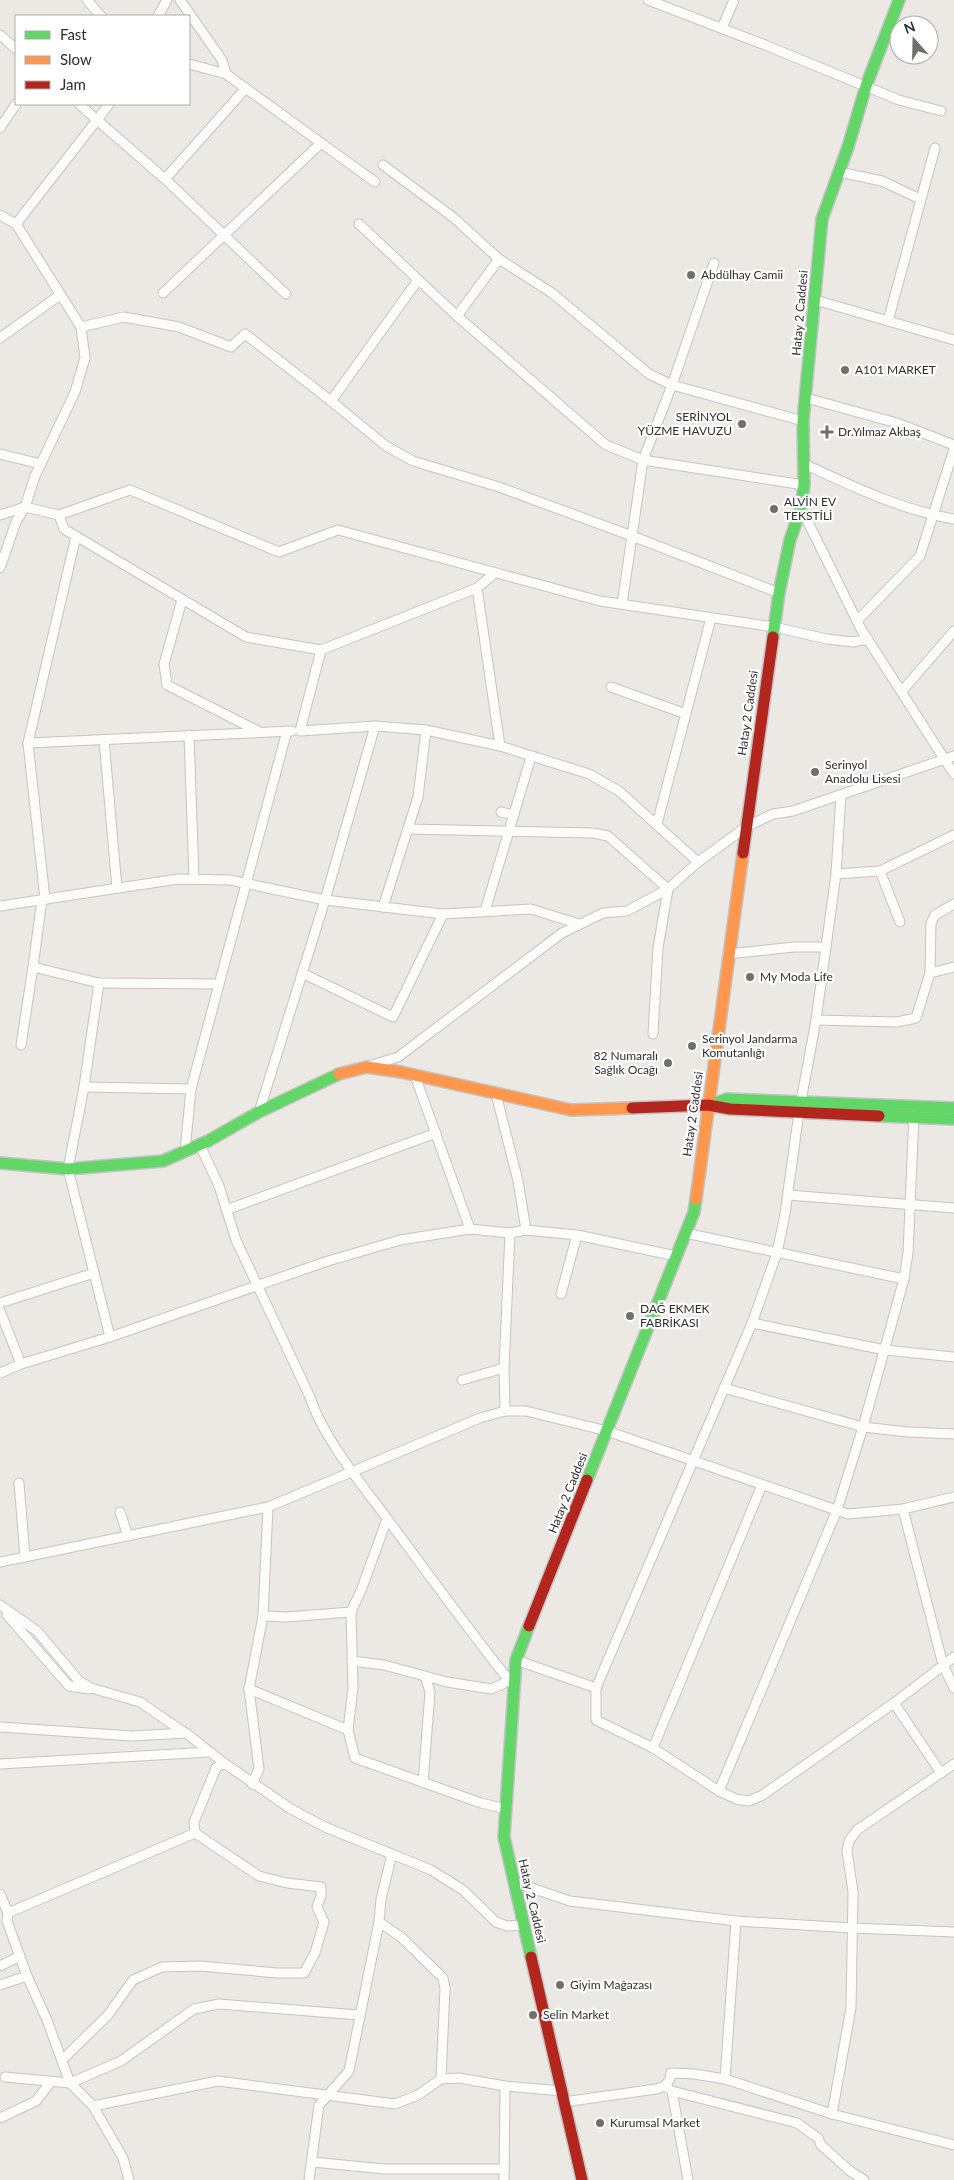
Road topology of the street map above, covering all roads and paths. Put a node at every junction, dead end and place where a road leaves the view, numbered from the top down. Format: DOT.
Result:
graph roads {
  1 [pos="87,0"];
  2 [pos="167,0"];
  3 [pos="180,0"];
  4 [pos="648,0"];
  5 [pos="734,0"];
  6 [pos="899,0"];
  7 [pos="100,15"];
  8 [pos="159,15"];
  9 [pos="722,28"];
  10 [pos="0,35"];
  11 [pos="15,48"];
  12 [pos="190,64"];
  13 [pos="226,74"];
  14 [pos="866,86"];
  15 [pos="246,88"];
  16 [pos="15,105"];
  17 [pos="81,105"];
  18 [pos="108,105"];
  19 [pos="941,111"];
  20 [pos="97,120"];
  21 [pos="0,128"];
  22 [pos="321,143"];
  23 [pos="934,148"];
  24 [pos="383,165"];
  25 [pos="839,172"];
  26 [pos="165,179"];
  27 [pos="375,182"];
  28 [pos="920,199"];
  29 [pos="0,215"];
  30 [pos="16,224"];
  31 [pos="359,224"];
  32 [pos="224,234"];
  33 [pos="499,259"];
  34 [pos="714,263"];
  35 [pos="418,280"];
  36 [pos="163,293"];
  37 [pos="286,294"];
  38 [pos="60,295"];
  39 [pos="814,300"];
  40 [pos="457,316"];
  41 [pos="888,321"];
  42 [pos="80,327"];
  43 [pos="0,338"];
  44 [pos="954,340"];
  45 [pos="672,385"];
  46 [pos="806,398"];
  47 [pos="331,401"];
  48 [pos="803,421"];
  49 [pos="954,445"];
  50 [pos="954,449"];
  51 [pos="0,454"];
  52 [pos="643,460"];
  53 [pos="41,464"];
  54 [pos="804,464"];
  55 [pos="804,485"];
  56 [pos="25,507"];
  57 [pos="801,508"];
  58 [pos="0,515"];
  59 [pos="59,515"];
  60 [pos="933,516"];
  61 [pos="954,519"];
  62 [pos="76,536"];
  63 [pos="632,536"];
  64 [pos="0,568"];
  65 [pos="495,572"];
  66 [pos="477,588"];
  67 [pos="779,593"];
  68 [pos="182,600"];
  69 [pos="622,604"];
  70 [pos="711,618"];
  71 [pos="857,621"];
  72 [pos="774,627"];
  73 [pos="954,631"];
  74 [pos="868,639"];
  75 [pos="321,650"];
  76 [pos="611,687"];
  77 [pos="902,691"];
  78 [pos="686,714"];
  79 [pos="375,726"];
  80 [pos="426,730"];
  81 [pos="287,731"];
  82 [pos="300,731"];
  83 [pos="260,732"];
  84 [pos="189,735"];
  85 [pos="104,740"];
  86 [pos="28,743"];
  87 [pos="500,746"];
  88 [pos="531,757"];
  89 [pos="950,757"];
  90 [pos="954,774"];
  91 [pos="841,795"];
  92 [pos="501,812"];
  93 [pos="514,815"];
  94 [pos="657,824"];
  95 [pos="746,827"];
  96 [pos="408,829"];
  97 [pos="509,832"];
  98 [pos="954,835"];
  99 [pos="698,862"];
  100 [pos="880,871"];
  101 [pos="836,874"];
  102 [pos="194,879"];
  103 [pos="246,884"];
  104 [pos="117,888"];
  105 [pos="668,889"];
  106 [pos="43,899"];
  107 [pos="325,900"];
  108 [pos="954,904"];
  109 [pos="0,906"];
  110 [pos="382,907"];
  111 [pos="485,911"];
  112 [pos="442,914"];
  113 [pos="900,922"];
  114 [pos="579,924"];
  115 [pos="826,947"];
  116 [pos="728,954"];
  117 [pos="33,967"];
  118 [pos="954,967"];
  119 [pos="302,973"];
  120 [pos="930,973"];
  121 [pos="99,983"];
  122 [pos="219,984"];
  123 [pos="816,1020"];
  124 [pos="653,1034"];
  125 [pos="21,1045"];
  126 [pos="367,1067"];
  127 [pos="415,1076"];
  128 [pos="84,1087"];
  129 [pos="191,1089"];
  130 [pos="496,1094"];
  131 [pos="708,1105"];
  132 [pos="800,1107"];
  133 [pos="954,1108"];
  134 [pos="914,1111"];
  135 [pos="259,1112"];
  136 [pos="954,1119"];
  137 [pos="436,1133"];
  138 [pos="200,1145"];
  139 [pos="185,1152"];
  140 [pos="0,1164"];
  141 [pos="68,1169"];
  142 [pos="788,1195"];
  143 [pos="910,1204"];
  144 [pos="954,1208"];
  145 [pos="226,1210"];
  146 [pos="470,1229"];
  147 [pos="526,1230"];
  148 [pos="510,1233"];
  149 [pos="685,1233"];
  150 [pos="577,1235"];
  151 [pos="777,1254"];
  152 [pos="676,1256"];
  153 [pos="94,1273"];
  154 [pos="904,1279"];
  155 [pos="258,1286"];
  156 [pos="562,1294"];
  157 [pos="0,1303"];
  158 [pos="0,1311"];
  159 [pos="752,1323"];
  160 [pos="110,1337"];
  161 [pos="885,1350"];
  162 [pos="954,1357"];
  163 [pos="21,1364"];
  164 [pos="504,1368"];
  165 [pos="0,1373"];
  166 [pos="462,1380"];
  167 [pos="724,1388"];
  168 [pos="505,1411"];
  169 [pos="863,1427"];
  170 [pos="607,1431"];
  171 [pos="954,1434"];
  172 [pos="692,1460"];
  173 [pos="353,1472"];
  174 [pos="19,1483"];
  175 [pos="762,1484"];
  176 [pos="954,1497"];
  177 [pos="268,1507"];
  178 [pos="903,1509"];
  179 [pos="837,1510"];
  180 [pos="120,1512"];
  181 [pos="387,1519"];
  182 [pos="128,1536"];
  183 [pos="25,1557"];
  184 [pos="0,1562"];
  185 [pos="0,1605"];
  186 [pos="0,1611"];
  187 [pos="351,1612"];
  188 [pos="263,1616"];
  189 [pos="954,1657"];
  190 [pos="516,1660"];
  191 [pos="352,1661"];
  192 [pos="943,1665"];
  193 [pos="425,1676"];
  194 [pos="511,1683"];
  195 [pos="596,1688"];
  196 [pos="954,1688"];
  197 [pos="249,1689"];
  198 [pos="894,1704"];
  199 [pos="0,1727"];
  200 [pos="348,1730"];
  201 [pos="186,1733"];
  202 [pos="653,1748"];
  203 [pos="210,1752"];
  204 [pos="0,1764"];
  205 [pos="224,1764"];
  206 [pos="954,1764"];
  207 [pos="941,1773"];
  208 [pos="423,1783"];
  209 [pos="252,1784"];
  210 [pos="719,1791"];
  211 [pos="506,1809"];
  212 [pos="195,1834"];
  213 [pos="392,1854"];
  214 [pos="514,1882"];
  215 [pos="0,1894"];
  216 [pos="8,1913"];
  217 [pos="736,1921"];
  218 [pos="379,1922"];
  219 [pos="524,1924"];
  220 [pos="852,1928"];
  221 [pos="954,1932"];
  222 [pos="20,1956"];
  223 [pos="0,1966"];
  224 [pos="27,1976"];
  225 [pos="0,1985"];
  226 [pos="359,2016"];
  227 [pos="62,2060"];
  228 [pos="6,2076"];
  229 [pos="442,2079"];
  230 [pos="724,2079"];
  231 [pos="50,2083"];
  232 [pos="70,2083"];
  233 [pos="505,2086"];
  234 [pos="669,2089"];
  235 [pos="326,2096"];
  236 [pos="563,2096"];
  237 [pos="93,2106"];
  238 [pos="832,2114"];
  239 [pos="0,2118"];
  240 [pos="954,2145"];
  241 [pos="312,2162"];
  242 [pos="504,2169"];
  243 [pos="129,2180"];
  244 [pos="309,2180"];
  245 [pos="504,2180"];
  246 [pos="582,2180"];
  247 [pos="688,2180"];
  248 [pos="864,2180"];
  1 -- 7 [label="street"];
  2 -- 8 [label="street"];
  3 -- 13 [label="street"];
  4 -- 9 [label="street"];
  5 -- 9 [label="street"];
  6 -- 14 [label="street, Hatay 2 Caddesi"];
  9 -- 14 [label="street"];
  10 -- 11 [label="street"];
  12 -- 13 [label="street"];
  13 -- 15 [label="street"];
  14 -- 19 [label="street"];
  14 -- 25 [label="street, Hatay 2 Caddesi"];
  15 -- 22 [label="street"];
  15 -- 26 [label="street"];
  16 -- 21 [label="street"];
  17 -- 20 [label="street"];
  18 -- 20 [label="street"];
  20 -- 26 [label="street"];
  20 -- 30 [label="street"];
  22 -- 27 [label="street"];
  22 -- 32 [label="street"];
  23 -- 28 [label="street"];
  24 -- 33 [label="street"];
  25 -- 28 [label="street"];
  25 -- 39 [label="street, Hatay 2 Caddesi"];
  26 -- 32 [label="street"];
  28 -- 41 [label="street"];
  29 -- 30 [label="street"];
  30 -- 38 [label="street"];
  31 -- 35 [label="street"];
  32 -- 36 [label="street"];
  32 -- 37 [label="street"];
  33 -- 40 [label="street"];
  33 -- 45 [label="street"];
  34 -- 45 [label="street"];
  35 -- 40 [label="street"];
  35 -- 47 [label="street"];
  38 -- 42 [label="street"];
  38 -- 43 [label="street"];
  39 -- 41 [label="street"];
  39 -- 46 [label="street, Hatay 2 Caddesi"];
  40 -- 52 [label="street"];
  41 -- 44 [label="street"];
  42 -- 47 [label="street"];
  42 -- 53 [label="street"];
  45 -- 48 [label="street"];
  45 -- 52 [label="street"];
  46 -- 48 [label="street, Hatay 2 Caddesi"];
  46 -- 49 [label="street"];
  47 -- 63 [label="street"];
  48 -- 54 [label="street, Hatay 2 Caddesi"];
  50 -- 60 [label="street"];
  51 -- 53 [label="street"];
  52 -- 55 [label="street"];
  52 -- 63 [label="street"];
  53 -- 56 [label="street"];
  54 -- 55 [label="street, Hatay 2 Caddesi"];
  54 -- 60 [label="street"];
  55 -- 57 [label="street, Hatay 2 Caddesi"];
  56 -- 58 [label="street"];
  56 -- 59 [label="street"];
  56 -- 64 [label="street"];
  57 -- 67 [label="street, Hatay 2 Caddesi"];
  57 -- 71 [label="street"];
  59 -- 62 [label="street"];
  59 -- 65 [label="street"];
  60 -- 61 [label="street"];
  60 -- 71 [label="street"];
  62 -- 68 [label="street"];
  62 -- 86 [label="street"];
  63 -- 67 [label="street"];
  63 -- 69 [label="street"];
  65 -- 66 [label="street"];
  65 -- 69 [label="street"];
  66 -- 75 [label="street"];
  66 -- 87 [label="street"];
  67 -- 72 [label="street, Hatay 2 Caddesi"];
  68 -- 75 [label="street"];
  68 -- 83 [label="street"];
  69 -- 70 [label="street"];
  70 -- 72 [label="street"];
  70 -- 78 [label="street"];
  71 -- 74 [label="street"];
  72 -- 74 [label="street"];
  72 -- 95 [label="street, Hatay 2 Caddesi"];
  73 -- 77 [label="street"];
  74 -- 77 [label="street"];
  75 -- 82 [label="street"];
  76 -- 78 [label="street"];
  77 -- 89 [label="street"];
  78 -- 94 [label="street"];
  79 -- 80 [label="street"];
  79 -- 82 [label="street"];
  79 -- 107 [label="street"];
  80 -- 87 [label="street"];
  80 -- 96 [label="street"];
  81 -- 82 [label="street"];
  81 -- 83 [label="street"];
  81 -- 103 [label="street"];
  83 -- 84 [label="street"];
  84 -- 85 [label="street"];
  84 -- 102 [label="street"];
  85 -- 86 [label="street"];
  85 -- 104 [label="street"];
  86 -- 106 [label="street"];
  87 -- 88 [label="street"];
  88 -- 93 [label="street"];
  88 -- 94 [label="street"];
  89 -- 90 [label="street"];
  89 -- 91 [label="street"];
  91 -- 95 [label="street"];
  91 -- 101 [label="street"];
  92 -- 93 [label="street"];
  93 -- 97 [label="street"];
  94 -- 99 [label="street"];
  95 -- 99 [label="street"];
  95 -- 116 [label="street, Hatay 2 Caddesi"];
  96 -- 97 [label="street"];
  96 -- 110 [label="street"];
  97 -- 105 [label="street"];
  97 -- 111 [label="street"];
  98 -- 100 [label="street"];
  99 -- 105 [label="street"];
  100 -- 101 [label="street"];
  100 -- 113 [label="street"];
  101 -- 115 [label="street"];
  102 -- 103 [label="street"];
  102 -- 104 [label="street"];
  103 -- 107 [label="street"];
  103 -- 122 [label="street"];
  104 -- 106 [label="street"];
  105 -- 114 [label="street"];
  105 -- 124 [label="street"];
  106 -- 109 [label="street"];
  106 -- 117 [label="street"];
  107 -- 110 [label="street"];
  107 -- 119 [label="street"];
  108 -- 120 [label="street"];
  110 -- 112 [label="street"];
  111 -- 112 [label="street"];
  111 -- 114 [label="street"];
  112 -- 119 [label="street"];
  114 -- 126 [label="street"];
  115 -- 116 [label="street"];
  115 -- 123 [label="street"];
  116 -- 131 [label="street, Hatay 2 Caddesi"];
  117 -- 121 [label="street"];
  117 -- 125 [label="street"];
  118 -- 120 [label="street"];
  119 -- 135 [label="street"];
  120 -- 123 [label="street"];
  121 -- 122 [label="street"];
  121 -- 128 [label="street"];
  122 -- 129 [label="street"];
  123 -- 132 [label="street"];
  126 -- 127 [label="street"];
  126 -- 135 [label="street"];
  127 -- 130 [label="street"];
  127 -- 137 [label="street"];
  128 -- 129 [label="street"];
  128 -- 141 [label="street"];
  129 -- 139 [label="street"];
  130 -- 131 [label="street"];
  130 -- 147 [label="street"];
  131 -- 132 [label="street"];
  131 -- 149 [label="street, Hatay 2 Caddesi"];
  132 -- 134 [label="street"];
  132 -- 142 [label="street"];
  133 -- 134 [label="street"];
  134 -- 136 [label="street"];
  134 -- 143 [label="street"];
  135 -- 138 [label="street"];
  137 -- 145 [label="street"];
  137 -- 146 [label="street"];
  138 -- 139 [label="street"];
  138 -- 145 [label="street"];
  139 -- 141 [label="street"];
  140 -- 141 [label="street"];
  141 -- 153 [label="street"];
  142 -- 143 [label="street"];
  142 -- 151 [label="street"];
  143 -- 144 [label="street"];
  143 -- 154 [label="street"];
  145 -- 155 [label="street"];
  146 -- 148 [label="street"];
  146 -- 155 [label="street"];
  147 -- 148 [label="street"];
  147 -- 150 [label="street"];
  148 -- 164 [label="street"];
  149 -- 151 [label="street"];
  149 -- 152 [label="street, Hatay 2 Caddesi"];
  150 -- 152 [label="street"];
  150 -- 156 [label="street"];
  151 -- 154 [label="street"];
  151 -- 159 [label="street"];
  152 -- 170 [label="street, Hatay 2 Caddesi"];
  153 -- 157 [label="street"];
  153 -- 160 [label="street"];
  154 -- 161 [label="street"];
  155 -- 160 [label="street"];
  155 -- 173 [label="street"];
  158 -- 163 [label="street"];
  159 -- 161 [label="street"];
  159 -- 167 [label="street"];
  160 -- 163 [label="street"];
  161 -- 162 [label="street"];
  161 -- 169 [label="street"];
  163 -- 165 [label="street"];
  164 -- 166 [label="street"];
  164 -- 168 [label="street"];
  167 -- 169 [label="street"];
  167 -- 172 [label="street"];
  168 -- 170 [label="street"];
  168 -- 173 [label="street"];
  169 -- 171 [label="street"];
  169 -- 179 [label="street"];
  170 -- 172 [label="street"];
  170 -- 190 [label="street, Hatay 2 Caddesi"];
  172 -- 175 [label="street"];
  172 -- 195 [label="street"];
  173 -- 177 [label="street"];
  173 -- 181 [label="street"];
  174 -- 183 [label="street"];
  175 -- 179 [label="street"];
  175 -- 202 [label="street"];
  176 -- 178 [label="street"];
  177 -- 182 [label="street"];
  177 -- 188 [label="street"];
  178 -- 179 [label="street"];
  178 -- 192 [label="street"];
  179 -- 210 [label="street"];
  180 -- 182 [label="street"];
  181 -- 187 [label="street"];
  181 -- 194 [label="street"];
  182 -- 183 [label="street"];
  183 -- 184 [label="street"];
  185 -- 201 [label="street"];
  186 -- 201 [label="street"];
  187 -- 188 [label="street"];
  187 -- 191 [label="street"];
  188 -- 197 [label="street"];
  189 -- 192 [label="street"];
  190 -- 194 [label="street, Hatay 2 Caddesi"];
  190 -- 195 [label="street"];
  191 -- 193 [label="street"];
  191 -- 200 [label="street"];
  192 -- 196 [label="street"];
  192 -- 198 [label="street"];
  193 -- 194 [label="street"];
  193 -- 208 [label="street"];
  194 -- 211 [label="street, Hatay 2 Caddesi"];
  195 -- 202 [label="street"];
  197 -- 200 [label="street"];
  197 -- 209 [label="street"];
  198 -- 207 [label="street"];
  198 -- 210 [label="street"];
  199 -- 201 [label="street"];
  200 -- 208 [label="street"];
  201 -- 203 [label="street"];
  202 -- 210 [label="street"];
  203 -- 204 [label="street"];
  203 -- 205 [label="street"];
  205 -- 209 [label="street"];
  205 -- 212 [label="street"];
  206 -- 207 [label="street"];
  207 -- 220 [label="street"];
  208 -- 211 [label="street"];
  209 -- 213 [label="street"];
  211 -- 214 [label="street, Hatay 2 Caddesi"];
  212 -- 216 [label="street"];
  212 -- 227 [label="street"];
  213 -- 218 [label="street"];
  213 -- 219 [label="street"];
  214 -- 217 [label="street"];
  214 -- 219 [label="street, Hatay 2 Caddesi"];
  215 -- 216 [label="street"];
  216 -- 222 [label="street"];
  217 -- 220 [label="street"];
  217 -- 230 [label="street"];
  218 -- 226 [label="street"];
  218 -- 229 [label="street"];
  219 -- 236 [label="street, Hatay 2 Caddesi"];
  220 -- 221 [label="street"];
  220 -- 238 [label="street"];
  222 -- 223 [label="street"];
  222 -- 224 [label="street"];
  224 -- 225 [label="street"];
  224 -- 227 [label="street"];
  226 -- 232 [label="street"];
  226 -- 235 [label="street"];
  227 -- 232 [label="street"];
  228 -- 231 [label="street"];
  229 -- 233 [label="street"];
  229 -- 235 [label="street"];
  230 -- 234 [label="street"];
  230 -- 238 [label="street"];
  231 -- 232 [label="street"];
  231 -- 239 [label="street"];
  232 -- 237 [label="street"];
  233 -- 236 [label="street"];
  233 -- 242 [label="street"];
  234 -- 236 [label="street"];
  234 -- 247 [label="street"];
  234 -- 248 [label="street"];
  235 -- 237 [label="street"];
  235 -- 241 [label="street"];
  236 -- 246 [label="street, Hatay 2 Caddesi"];
  237 -- 243 [label="street"];
  238 -- 240 [label="street"];
  241 -- 242 [label="street"];
  241 -- 244 [label="street"];
  242 -- 245 [label="street"];
}
